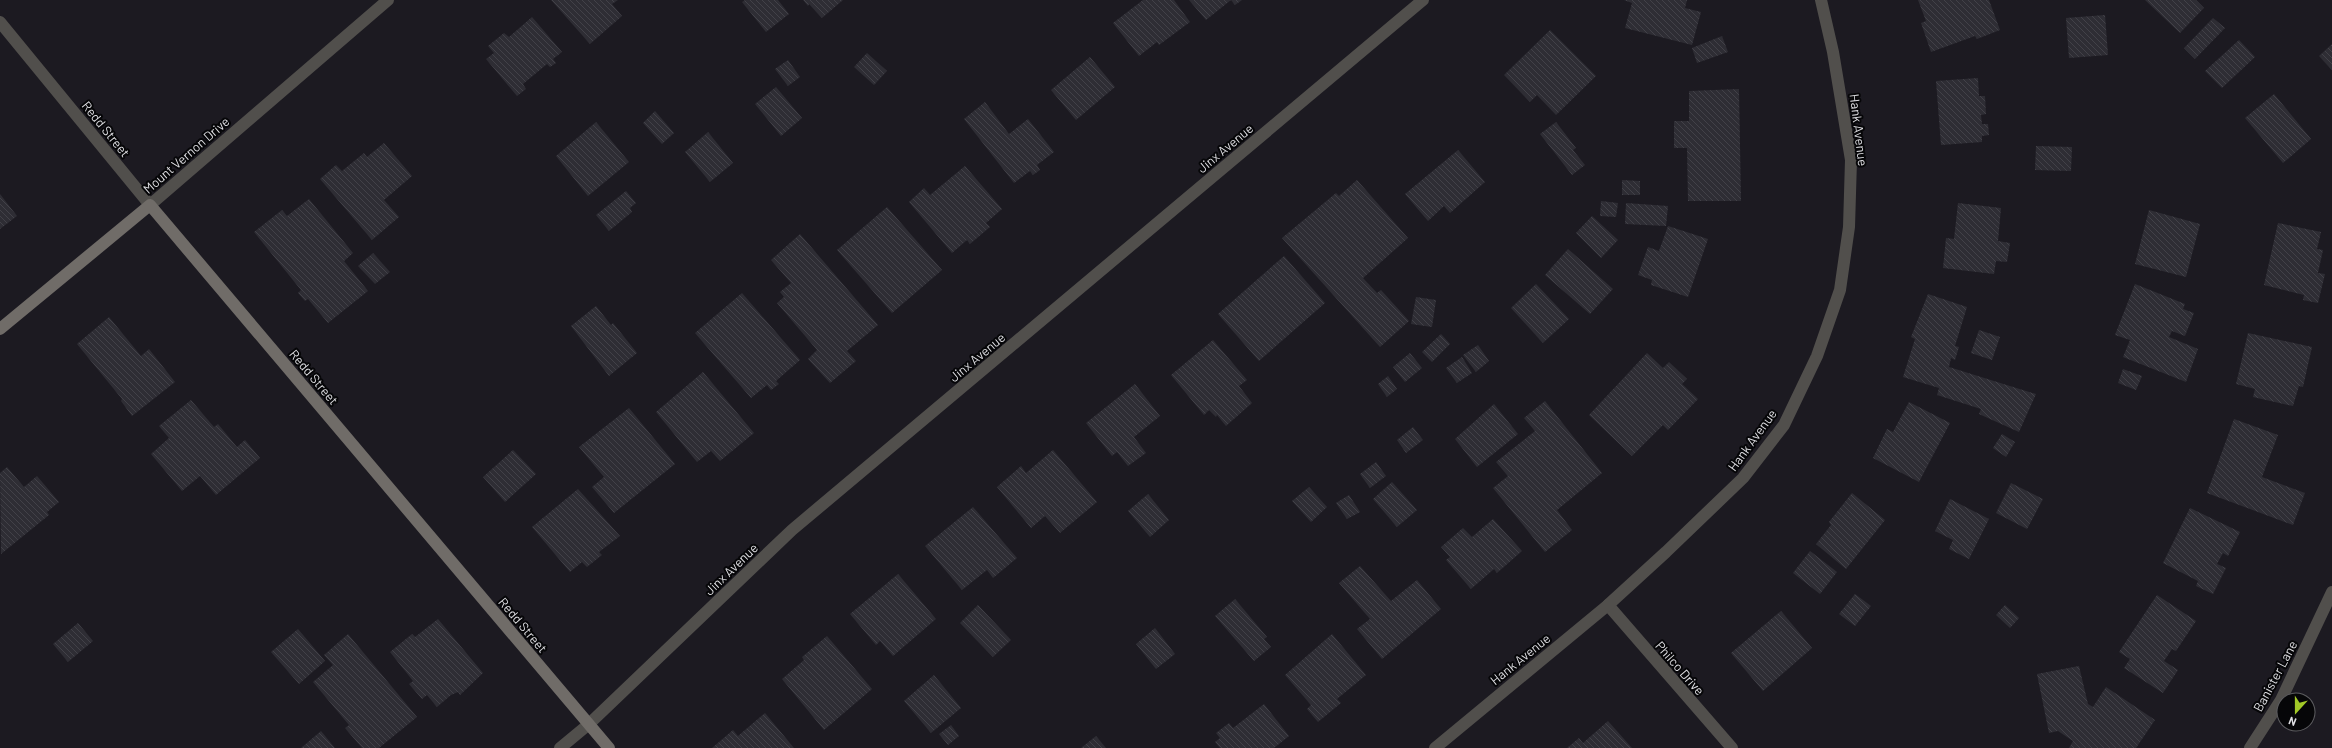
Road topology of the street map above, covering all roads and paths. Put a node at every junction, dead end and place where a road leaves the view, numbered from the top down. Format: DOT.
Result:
graph roads {
  1 [pos="388,0"];
  2 [pos="1423,0"];
  3 [pos="1821,0"];
  4 [pos="0,22"];
  5 [pos="150,205"];
  6 [pos="0,329"];
  7 [pos="2332,592"];
  8 [pos="1608,605"];
  9 [pos="589,724"];
  10 [pos="560,748"];
  11 [pos="609,748"];
  12 [pos="1435,748"];
  13 [pos="1732,748"];
  14 [pos="2250,748"];
  1 -- 5 [label="street, Mount Vernon Drive"];
  2 -- 9 [label="street, Jinx Avenue"];
  3 -- 8 [label="street, Hank Avenue"];
  4 -- 5 [label="street, Redd Street"];
  5 -- 6 [label="street, Mount Vernon Drive"];
  5 -- 9 [label="street, Redd Street"];
  7 -- 14 [label="street, Banister Lane"];
  8 -- 12 [label="street, Hank Avenue"];
  8 -- 13 [label="street, Philco Drive"];
  9 -- 10 [label="street, Jinx Avenue"];
  9 -- 11 [label="street, Redd Street"];
}
